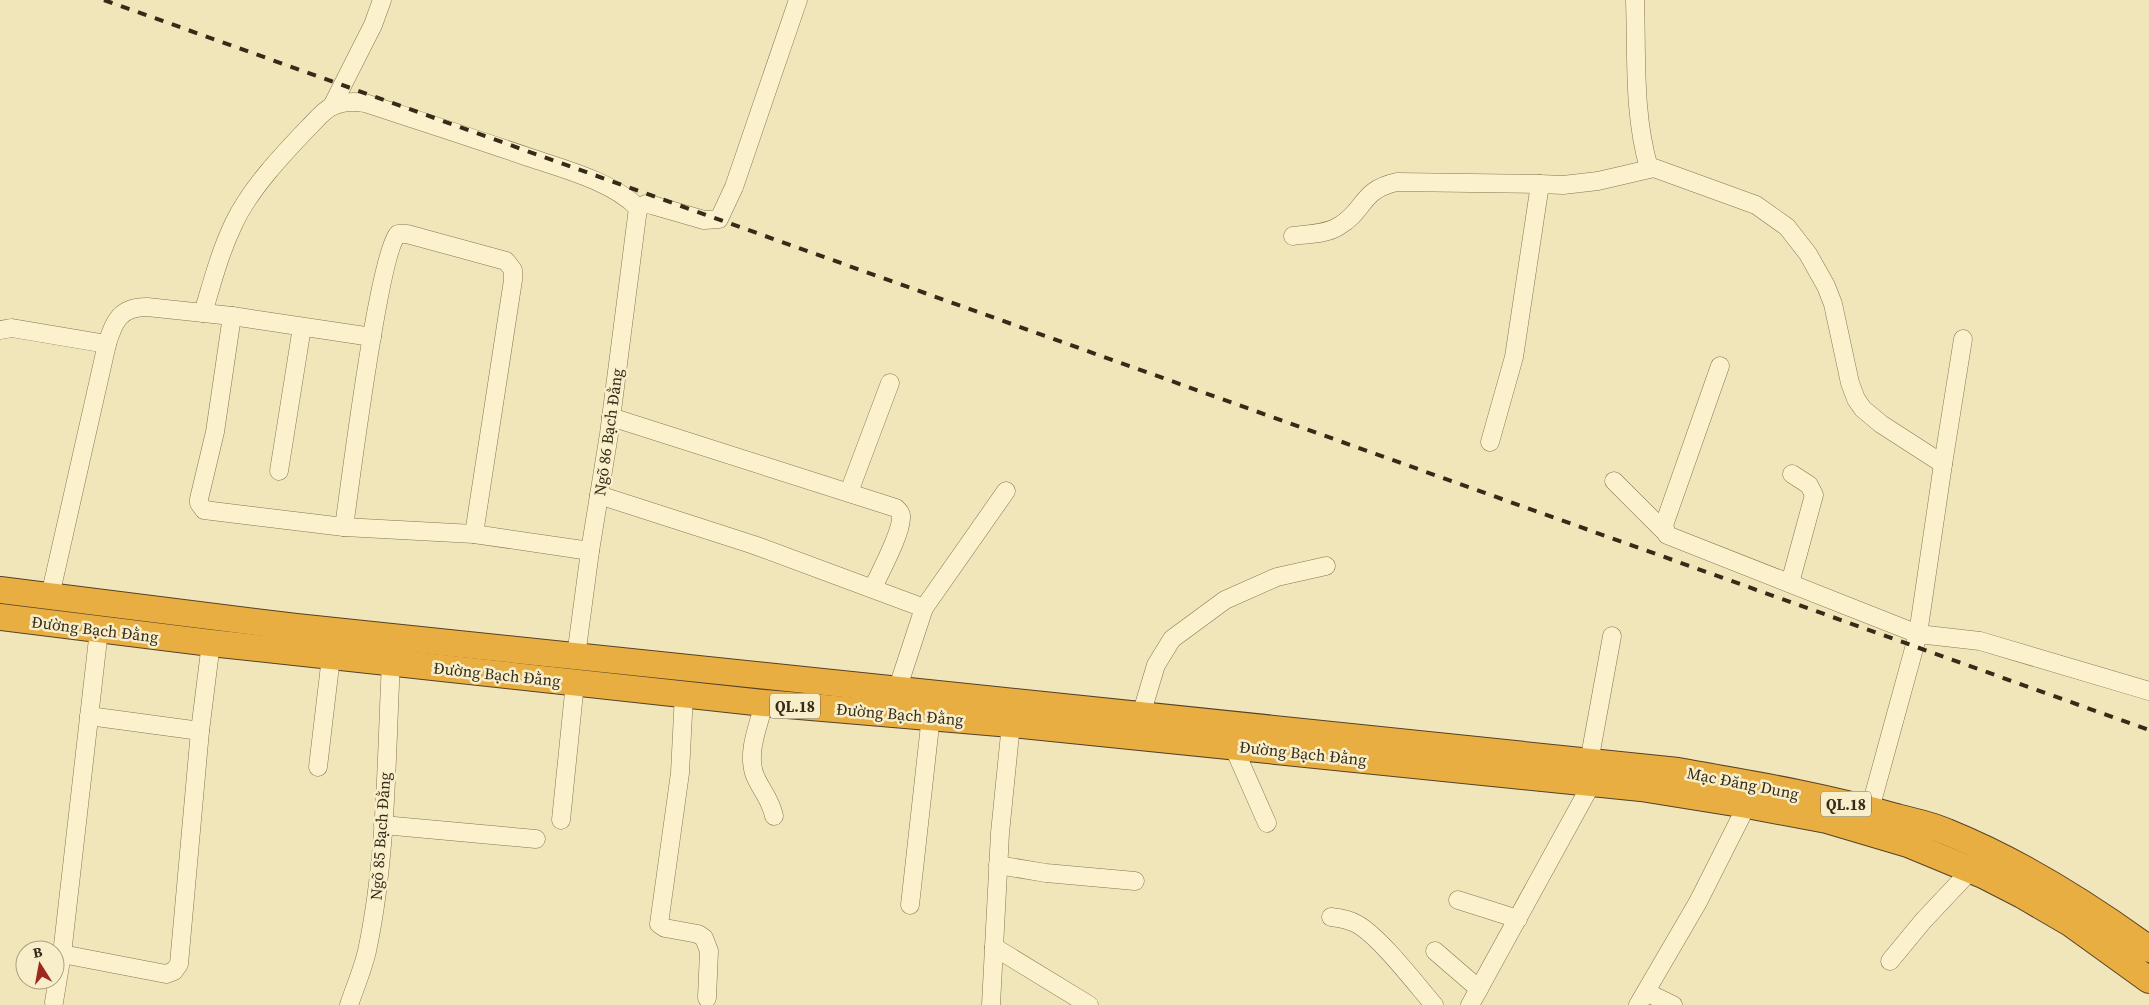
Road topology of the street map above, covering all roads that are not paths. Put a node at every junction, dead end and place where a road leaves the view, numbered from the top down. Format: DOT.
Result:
graph roads {
  1 [pos="382,0"];
  2 [pos="798,0"];
  3 [pos="1635,0"];
  4 [pos="332,106"];
  5 [pos="1649,168"];
  6 [pos="1540,184"];
  7 [pos="638,208"];
  8 [pos="1294,236"];
  9 [pos="203,313"];
  10 [pos="232,316"];
  11 [pos="302,327"];
  12 [pos="0,330"];
  13 [pos="372,337"];
  14 [pos="1963,339"];
  15 [pos="107,344"];
  16 [pos="1720,366"];
  17 [pos="890,384"];
  18 [pos="611,417"];
  19 [pos="1490,442"];
  20 [pos="1944,464"];
  21 [pos="279,471"];
  22 [pos="1792,474"];
  23 [pos="1614,481"];
  24 [pos="1006,491"];
  25 [pos="849,492"];
  26 [pos="599,495"];
  27 [pos="344,527"];
  28 [pos="1664,531"];
  29 [pos="474,534"];
  30 [pos="590,551"];
  31 [pos="1326,566"];
  32 [pos="1790,583"];
  33 [pos="873,588"];
  34 [pos="0,590"];
  35 [pos="50,596"];
  36 [pos="924,608"];
  37 [pos="0,617"];
  38 [pos="99,630"];
  39 [pos="342,632"];
  40 [pos="1918,634"];
  41 [pos="1612,636"];
  42 [pos="211,644"];
  43 [pos="576,656"];
  44 [pos="335,657"];
  45 [pos="391,663"];
  46 [pos="575,682"];
  47 [pos="897,690"];
  48 [pos="2149,691"];
  49 [pos="684,694"];
  50 [pos="764,703"];
  51 [pos="1141,715"];
  52 [pos="89,716"];
  53 [pos="931,716"];
  54 [pos="1011,724"];
  55 [pos="200,731"];
  56 [pos="1234,746"];
  57 [pos="318,767"];
  58 [pos="1591,772"];
  59 [pos="1747,804"];
  60 [pos="1870,809"];
  61 [pos="774,816"];
  62 [pos="561,820"];
  63 [pos="1267,823"];
  64 [pos="382,825"];
  65 [pos="536,839"];
  66 [pos="998,865"];
  67 [pos="1971,870"];
  68 [pos="1135,881"];
  69 [pos="1458,900"];
  70 [pos="910,905"];
  71 [pos="2078,913"];
  72 [pos="1331,918"];
  73 [pos="1518,919"];
  74 [pos="64,940"];
  75 [pos="994,947"];
  76 [pos="1435,951"];
  77 [pos="2138,952"];
  78 [pos="65,955"];
  79 [pos="1890,961"];
  80 [pos="2149,980"];
  81 [pos="1479,989"];
  82 [pos="56,990"];
  83 [pos="707,998"];
  84 [pos="1642,998"];
  85 [pos="54,1002"];
  86 [pos="349,1005"];
  87 [pos="992,1005"];
  88 [pos="1089,1005"];
  89 [pos="1434,1005"];
  90 [pos="1470,1005"];
  91 [pos="1673,1005"];
  1 -- 4 [label="street"];
  2 -- 7 [label="street"];
  3 -- 5 [label="street"];
  4 -- 7 [label="street"];
  4 -- 9 [label="street"];
  5 -- 6 [label="street"];
  5 -- 20 [label="street"];
  6 -- 8 [label="street"];
  6 -- 19 [label="street"];
  7 -- 18 [label="street, Ngõ 86 Bạch Đằng"];
  9 -- 10 [label="street"];
  9 -- 15 [label="street"];
  10 -- 11 [label="street"];
  10 -- 27 [label="street"];
  11 -- 13 [label="street"];
  11 -- 21 [label="street"];
  12 -- 15 [label="street"];
  13 -- 27 [label="street"];
  13 -- 29 [label="street"];
  14 -- 20 [label="street"];
  15 -- 35 [label="street"];
  16 -- 28 [label="street"];
  17 -- 25 [label="street"];
  18 -- 25 [label="street"];
  18 -- 26 [label="street, Ngõ 86 Bạch Đằng"];
  20 -- 40 [label="street"];
  22 -- 32 [label="street"];
  23 -- 28 [label="street"];
  24 -- 36 [label="street"];
  25 -- 33 [label="street"];
  26 -- 30 [label="street, Ngõ 86 Bạch Đằng"];
  26 -- 33 [label="street"];
  27 -- 29 [label="street"];
  28 -- 32 [label="street"];
  29 -- 30 [label="street"];
  30 -- 43 [label="street, Ngõ 86 Bạch Đằng"];
  31 -- 51 [label="street"];
  32 -- 40 [label="street"];
  33 -- 36 [label="street"];
  34 -- 35 [label="highway, Đường Bạch Đằng / QL.18"];
  35 -- 39 [label="highway, Đường Bạch Đằng / QL.18"];
  36 -- 47 [label="street"];
  37 -- 38 [label="highway, Đường Bạch Đằng / QL.18"];
  38 -- 42 [label="highway, Đường Bạch Đằng / QL.18"];
  38 -- 52 [label="street"];
  39 -- 43 [label="highway, Đường Bạch Đằng / QL.18"];
  39 -- 44 [label="highway"];
  40 -- 48 [label="street"];
  40 -- 60 [label="street"];
  41 -- 58 [label="street"];
  42 -- 44 [label="highway, Đường Bạch Đằng / QL.18"];
  42 -- 55 [label="street"];
  43 -- 47 [label="highway, Đường Bạch Đằng / QL.18"];
  44 -- 45 [label="highway, Đường Bạch Đằng / QL.18"];
  44 -- 57 [label="street"];
  45 -- 46 [label="highway, Đường Bạch Đằng / QL.18"];
  45 -- 64 [label="street, Ngõ 85 Bạch Đằng"];
  46 -- 49 [label="highway, Đường Bạch Đằng / QL.18"];
  46 -- 62 [label="street"];
  47 -- 51 [label="highway, Đường Bạch Đằng / QL.18"];
  49 -- 50 [label="highway, Đường Bạch Đằng / QL.18"];
  49 -- 83 [label="street"];
  50 -- 53 [label="highway, Đường Bạch Đằng / QL.18"];
  50 -- 61 [label="street"];
  51 -- 58 [label="highway, Đường Bạch Đằng / QL.18"];
  52 -- 55 [label="street"];
  52 -- 74 [label="street"];
  53 -- 54 [label="highway, Đường Bạch Đằng / QL.18"];
  53 -- 70 [label="street"];
  54 -- 56 [label="highway, Đường Bạch Đằng / QL.18"];
  54 -- 66 [label="street"];
  55 -- 78 [label="street"];
  56 -- 58 [label="highway, Đường Bạch Đằng / QL.18"];
  56 -- 63 [label="street"];
  58 -- 59 [label="highway, Mạc Đăng Dung / QL.18"];
  58 -- 60 [label="highway, Mạc Đăng Dung / QL.18"];
  58 -- 73 [label="street"];
  59 -- 67 [label="highway, Mạc Đăng Dung / QL.18"];
  59 -- 84 [label="street"];
  60 -- 71 [label="highway, Mạc Đăng Dung / QL.18"];
  64 -- 65 [label="street"];
  64 -- 86 [label="street, Ngõ 85 Bạch Đằng"];
  66 -- 68 [label="street"];
  66 -- 75 [label="street"];
  67 -- 71 [label="highway, Mạc Đăng Dung / QL.18"];
  67 -- 79 [label="street"];
  69 -- 73 [label="street"];
  71 -- 77 [label="highway, QL.18"];
  72 -- 89 [label="street"];
  73 -- 81 [label="street"];
  75 -- 87 [label="street"];
  75 -- 88 [label="street"];
  76 -- 81 [label="street"];
  77 -- 80 [label="highway, QL.18"];
  81 -- 90 [label="street"];
  82 -- 85 [label="street"];
  84 -- 91 [label="street"];
}
